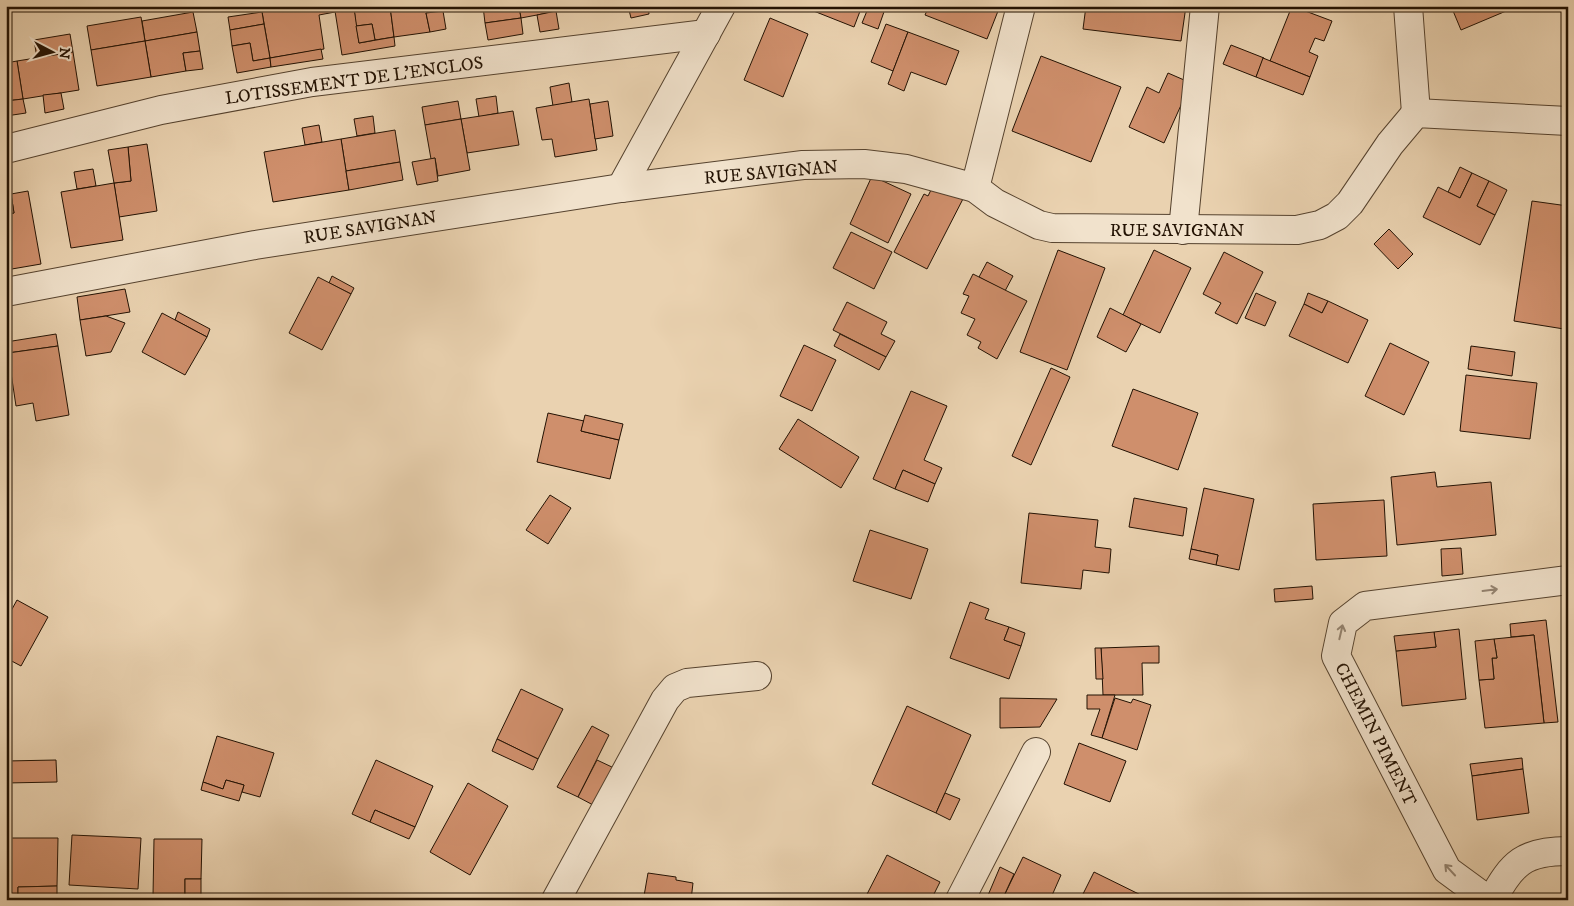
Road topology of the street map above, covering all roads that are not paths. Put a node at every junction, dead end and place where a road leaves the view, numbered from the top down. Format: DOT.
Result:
graph roads {
  1 [pos="721,6"];
  2 [pos="1021,6"];
  3 [pos="1205,6"];
  4 [pos="1408,6"];
  5 [pos="706,34"];
  6 [pos="1416,113"];
  7 [pos="1568,121"];
  8 [pos="6,149"];
  9 [pos="621,188"];
  10 [pos="975,188"];
  11 [pos="1183,230"];
  12 [pos="6,292"];
  13 [pos="1568,580"];
  14 [pos="757,676"];
  15 [pos="1036,752"];
  16 [pos="1568,851"];
  17 [pos="556,900"];
  18 [pos="960,900"];
  19 [pos="1488,900"];
  20 [pos="1492,900"];
  1 -- 5 [label="street"];
  2 -- 10 [label="street"];
  3 -- 11 [label="street"];
  4 -- 6 [label="street"];
  5 -- 8 [label="street, LOTISSEMENT DE L'ENCLOS"];
  5 -- 9 [label="street"];
  6 -- 7 [label="street"];
  6 -- 11 [label="street, RUE SAVIGNAN"];
  9 -- 10 [label="street, RUE SAVIGNAN"];
  9 -- 12 [label="street, RUE SAVIGNAN"];
  10 -- 11 [label="street, RUE SAVIGNAN"];
  19 -- 13 [label="street, CHEMIN PIMENT, one-way"];
  14 -- 17 [label="street"];
  15 -- 18 [label="street"];
  16 -- 20 [label="street"];
}
